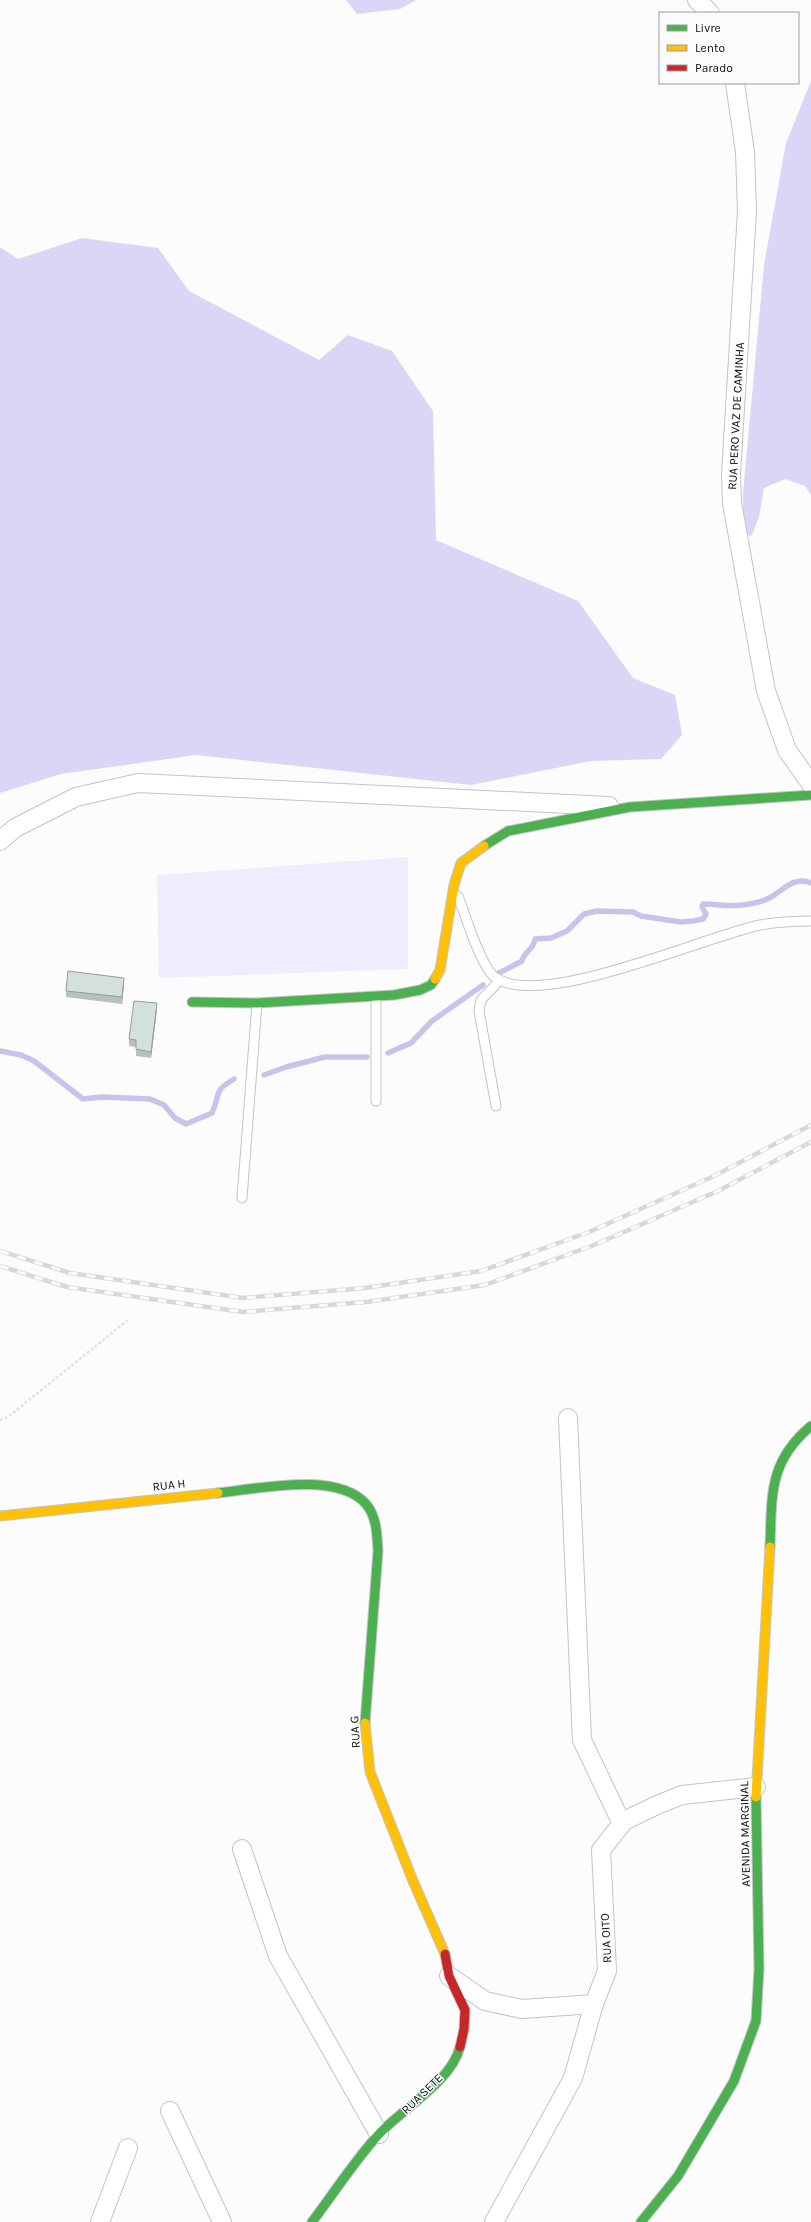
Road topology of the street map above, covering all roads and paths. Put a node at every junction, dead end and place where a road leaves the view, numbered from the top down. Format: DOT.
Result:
graph roads {
  1 [pos="697,0"];
  2 [pos="709,12"];
  3 [pos="735,84"];
  4 [pos="811,784"];
  5 [pos="811,795"];
  6 [pos="630,807"];
  7 [pos="0,841"];
  8 [pos="454,885"];
  9 [pos="811,922"];
  10 [pos="500,980"];
  11 [pos="376,996"];
  12 [pos="192,1002"];
  13 [pos="257,1002"];
  14 [pos="376,1101"];
  15 [pos="496,1106"];
  16 [pos="242,1198"];
  17 [pos="128,1320"];
  18 [pos="568,1418"];
  19 [pos="0,1420"];
  20 [pos="811,1426"];
  21 [pos="341,1488"];
  22 [pos="0,1516"];
  23 [pos="756,1787"];
  24 [pos="622,1824"];
  25 [pos="242,1849"];
  26 [pos="449,1976"];
  27 [pos="594,2004"];
  28 [pos="170,2111"];
  29 [pos="379,2134"];
  30 [pos="128,2148"];
  31 [pos="100,2222"];
  32 [pos="222,2222"];
  33 [pos="312,2222"];
  34 [pos="494,2222"];
  35 [pos="641,2222"];
  1 -- 2 [label="street"];
  3 -- 4 [label="street, RUA PERO VAZ DE CAMINHA"];
  5 -- 6 [label="street"];
  6 -- 7 [label="street"];
  6 -- 8 [label="street"];
  8 -- 10 [label="lane"];
  8 -- 11 [label="street"];
  9 -- 10 [label="lane"];
  10 -- 15 [label="lane"];
  11 -- 13 [label="street"];
  11 -- 14 [label="lane"];
  12 -- 13 [label="street"];
  13 -- 16 [label="lane"];
  17 -- 19 [label="path"];
  18 -- 24 [label="street"];
  20 -- 23 [label="street, AVENIDA MARGINAL"];
  21 -- 22 [label="street, RUA H"];
  21 -- 26 [label="street, RUA G"];
  23 -- 24 [label="street, RUA OITO"];
  23 -- 35 [label="street, AVENIDA MARGINAL"];
  24 -- 27 [label="street, RUA OITO"];
  25 -- 29 [label="street"];
  26 -- 27 [label="street"];
  26 -- 29 [label="street, RUA SETE"];
  27 -- 34 [label="street, RUA OITO"];
  28 -- 32 [label="street"];
  29 -- 33 [label="street, RUA SETE"];
  30 -- 31 [label="street"];
}
